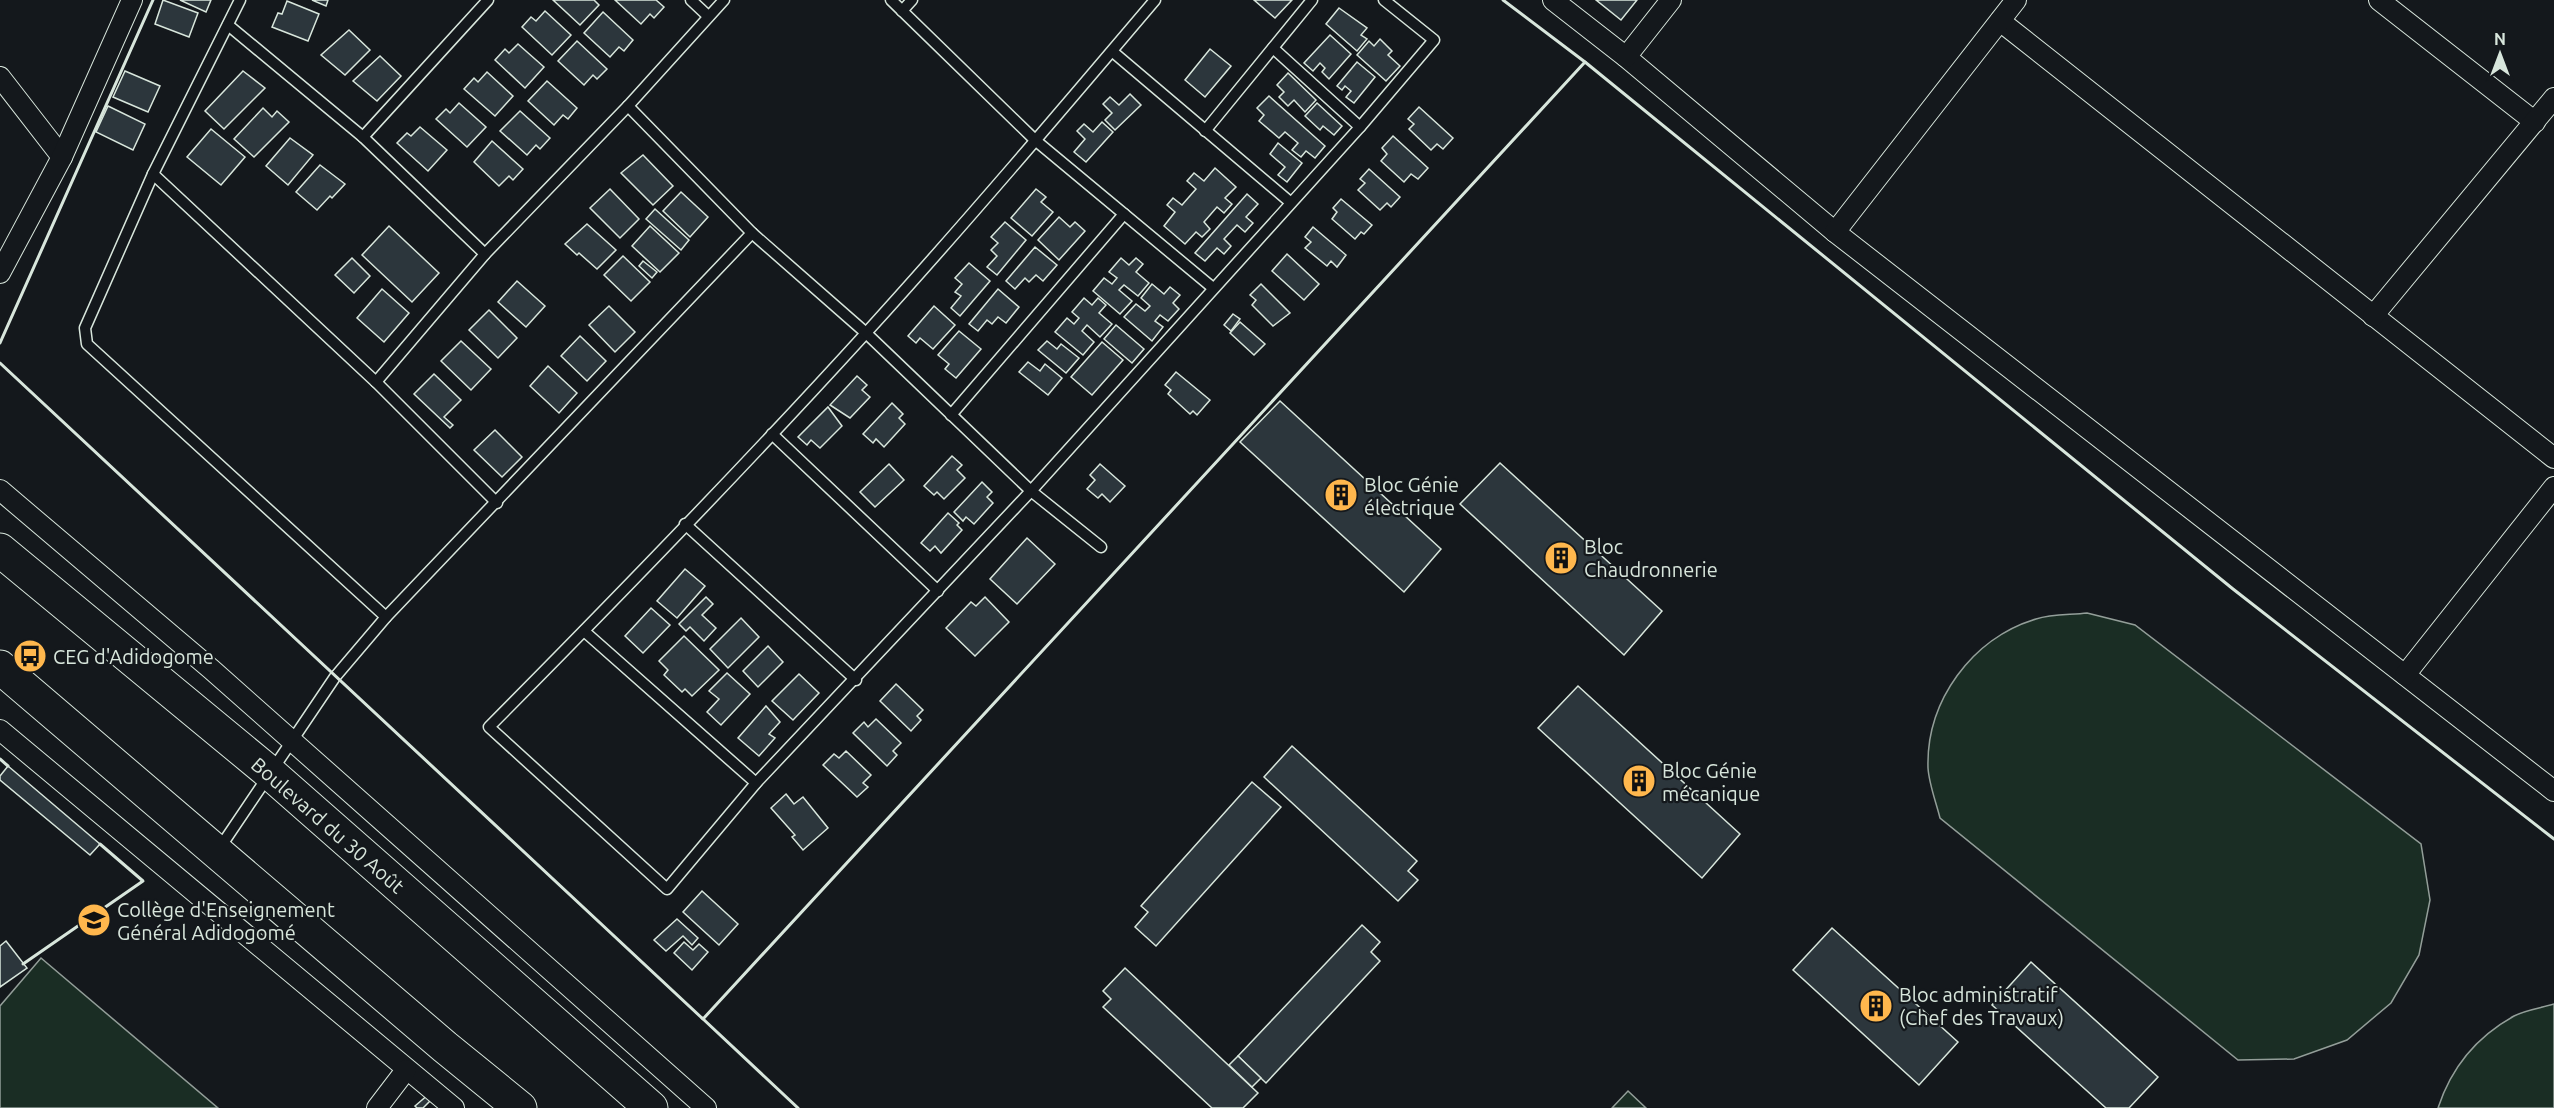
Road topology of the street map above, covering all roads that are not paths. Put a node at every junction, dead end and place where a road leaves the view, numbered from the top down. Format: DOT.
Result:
graph roads {
  1 [pos="132,0"];
  2 [pos="240,0"];
  3 [pos="488,0"];
  4 [pos="691,0"];
  5 [pos="724,0"];
  6 [pos="891,0"];
  7 [pos="912,0"];
  8 [pos="1312,0"];
  9 [pos="1384,0"];
  10 [pos="1553,0"];
  11 [pos="1671,0"];
  12 [pos="2016,0"];
  13 [pos="2379,0"];
  14 [pos="1151,2"];
  15 [pos="902,11"];
  16 [pos="708,16"];
  17 [pos="2000,21"];
  18 [pos="228,26"];
  19 [pos="1273,48"];
  20 [pos="1113,52"];
  21 [pos="1626,57"];
  22 [pos="0,77"];
  23 [pos="2554,98"];
  24 [pos="628,106"];
  25 [pos="2535,122"];
  26 [pos="1360,127"];
  27 [pos="1205,132"];
  28 [pos="363,137"];
  29 [pos="1035,140"];
  30 [pos="62,156"];
  31 [pos="153,174"];
  32 [pos="1290,202"];
  33 [pos="1125,214"];
  34 [pos="1835,232"];
  35 [pos="752,233"];
  36 [pos="485,254"];
  37 [pos="0,273"];
  38 [pos="1213,288"];
  39 [pos="2373,316"];
  40 [pos="866,333"];
  41 [pos="376,382"];
  42 [pos="951,415"];
  43 [pos="772,434"];
  44 [pos="2554,458"];
  45 [pos="2554,487"];
  46 [pos="0,490"];
  47 [pos="1031,491"];
  48 [pos="497,503"];
  49 [pos="685,524"];
  50 [pos="1101,547"];
  51 [pos="0,550"];
  52 [pos="938,591"];
  53 [pos="386,617"];
  54 [pos="584,631"];
  55 [pos="0,667"];
  56 [pos="2404,675"];
  57 [pos="856,680"];
  58 [pos="0,730"];
  59 [pos="292,741"];
  60 [pos="270,773"];
  61 [pos="756,783"];
  62 [pos="2554,791"];
  63 [pos="217,852"];
  64 [pos="406,1070"];
  65 [pos="377,1108"];
  66 [pos="454,1108"];
  67 [pos="520,1108"];
  68 [pos="651,1108"];
  69 [pos="706,1108"];
  1 -- 30 [label="street"];
  2 -- 18 [label="lane"];
  3 -- 28 [label="lane"];
  4 -- 16 [label="lane"];
  5 -- 16 [label="lane"];
  6 -- 15 [label="lane"];
  7 -- 15 [label="lane"];
  8 -- 19 [label="lane"];
  9 -- 26 [label="lane"];
  10 -- 21 [label="street"];
  11 -- 21 [label="street"];
  12 -- 17 [label="street"];
  13 -- 25 [label="street"];
  14 -- 20 [label="lane"];
  15 -- 29 [label="lane"];
  16 -- 24 [label="lane"];
  17 -- 34 [label="street"];
  17 -- 39 [label="street"];
  18 -- 28 [label="lane"];
  18 -- 31 [label="lane"];
  19 -- 26 [label="lane"];
  19 -- 27 [label="lane"];
  20 -- 27 [label="lane"];
  20 -- 29 [label="lane"];
  21 -- 34 [label="street"];
  22 -- 30 [label="street"];
  23 -- 25 [label="street"];
  24 -- 35 [label="lane"];
  24 -- 36 [label="lane"];
  25 -- 39 [label="street"];
  26 -- 32 [label="lane"];
  27 -- 32 [label="lane"];
  28 -- 36 [label="lane"];
  29 -- 33 [label="lane"];
  29 -- 40 [label="lane"];
  30 -- 37 [label="street"];
  31 -- 41 [label="lane"];
  31 -- 53 [label="lane"];
  32 -- 38 [label="lane"];
  33 -- 38 [label="lane"];
  33 -- 42 [label="lane"];
  34 -- 56 [label="street"];
  35 -- 40 [label="lane"];
  35 -- 48 [label="lane"];
  36 -- 41 [label="lane"];
  38 -- 47 [label="lane"];
  39 -- 44 [label="street"];
  40 -- 42 [label="lane"];
  40 -- 43 [label="lane"];
  41 -- 48 [label="lane"];
  42 -- 47 [label="lane"];
  43 -- 49 [label="lane"];
  43 -- 52 [label="lane"];
  45 -- 56 [label="street"];
  46 -- 59 [label="street"];
  47 -- 50 [label="lane"];
  47 -- 52 [label="lane"];
  48 -- 53 [label="lane"];
  49 -- 54 [label="lane"];
  49 -- 57 [label="lane"];
  51 -- 60 [label="highway, Boulevard du 30 Août"];
  52 -- 57 [label="lane"];
  53 -- 59 [label="lane"];
  54 -- 61 [label="lane"];
  54 -- 61 [label="lane"];
  55 -- 63 [label="highway"];
  56 -- 62 [label="street"];
  57 -- 61 [label="lane"];
  58 -- 64 [label="street"];
  59 -- 60 [label="lane"];
  59 -- 69 [label="street"];
  60 -- 63 [label="lane"];
  60 -- 68 [label="highway, Boulevard du 30 Août"];
  63 -- 67 [label="highway"];
  64 -- 65 [label="street"];
  64 -- 66 [label="street"];
}
